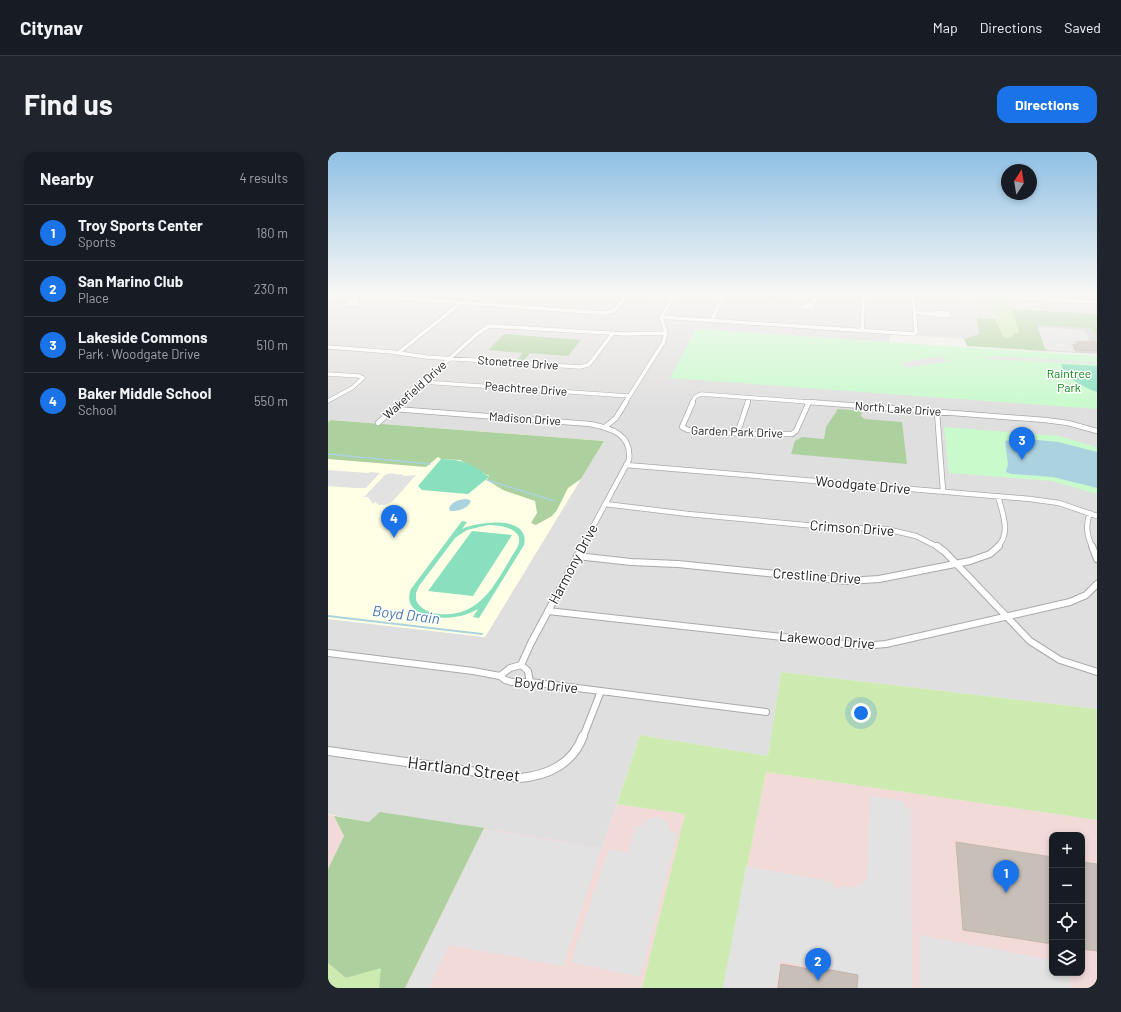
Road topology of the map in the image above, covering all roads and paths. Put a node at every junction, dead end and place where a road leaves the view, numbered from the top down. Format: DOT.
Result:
graph roads {
  1 [pos="424,332"];
  2 [pos="482,332"];
  3 [pos="596,332"];
  4 [pos="888,332"];
  5 [pos="916,332"];
  6 [pos="613,333"];
  7 [pos="666,333"];
  8 [pos="328,347"];
  9 [pos="398,353"];
  10 [pos="450,358"];
  11 [pos="328,374"];
  12 [pos="423,382"];
  13 [pos="629,396"];
  14 [pos="749,398"];
  15 [pos="328,401"];
  16 [pos="809,402"];
  17 [pos="394,409"];
  18 [pos="937,412"];
  19 [pos="378,423"];
  20 [pos="605,427"];
  21 [pos="683,428"];
  22 [pos="1097,431"];
  23 [pos="737,434"];
  24 [pos="626,464"];
  25 [pos="943,491"];
  26 [pos="998,496"];
  27 [pos="605,504"];
  28 [pos="1090,513"];
  29 [pos="1097,516"];
  30 [pos="578,556"];
  31 [pos="1097,559"];
  32 [pos="957,563"];
  33 [pos="1097,584"];
  34 [pos="548,611"];
  35 [pos="1006,617"];
  36 [pos="328,653"];
  37 [pos="521,664"];
  38 [pos="1097,672"];
  39 [pos="500,676"];
  40 [pos="530,682"];
  41 [pos="601,691"];
  42 [pos="766,712"];
  43 [pos="328,752"];
  1 -- 9 [label="street"];
  2 -- 10 [label="street, Wakefield Drive"];
  3 -- 6 [label="street, Wakefield Drive"];
  4 -- 5 [label="street"];
  6 -- 7 [label="street"];
  6 -- 10 [label="street, Stonetree Drive"];
  7 -- 13 [label="street"];
  8 -- 9 [label="street, Stonetree Drive"];
  9 -- 10 [label="street, Stonetree Drive"];
  10 -- 12 [label="street, Wakefield Drive"];
  11 -- 15 [label="street"];
  12 -- 13 [label="street, Peachtree Drive"];
  12 -- 17 [label="street, Wakefield Drive"];
  13 -- 20 [label="street"];
  14 -- 16 [label="street, North Lake Drive"];
  14 -- 21 [label="street, North Lake Drive"];
  14 -- 23 [label="street"];
  16 -- 18 [label="street, North Lake Drive"];
  16 -- 23 [label="street, Garden Park Drive"];
  17 -- 19 [label="street, Wakefield Drive"];
  17 -- 20 [label="street, Madison Drive"];
  18 -- 22 [label="street, North Lake Drive"];
  18 -- 25 [label="street"];
  20 -- 24 [label="street, Madison Drive"];
  21 -- 23 [label="street, Garden Park Drive"];
  24 -- 25 [label="street, Woodgate Drive"];
  24 -- 27 [label="street, Harmony Drive"];
  25 -- 26 [label="street, Woodgate Drive"];
  26 -- 28 [label="street, Woodgate Drive"];
  26 -- 32 [label="street, Crestline Drive"];
  27 -- 30 [label="street, Harmony Drive"];
  27 -- 32 [label="street, Crimson Drive"];
  28 -- 29 [label="street, Woodgate Drive"];
  28 -- 31 [label="street"];
  30 -- 32 [label="street, Crestline Drive"];
  30 -- 34 [label="street, Harmony Drive"];
  32 -- 35 [label="street, Crimson Drive"];
  33 -- 35 [label="street, Lakewood Drive"];
  34 -- 35 [label="street, Lakewood Drive"];
  34 -- 37 [label="street, Harmony Drive"];
  35 -- 38 [label="street, Crimson Drive"];
  36 -- 39 [label="street, Boyd Drive"];
  37 -- 39 [label="street"];
  37 -- 40 [label="street"];
  39 -- 40 [label="street, Boyd Drive"];
  40 -- 41 [label="street, Boyd Drive"];
  41 -- 42 [label="street, Boyd Drive"];
  41 -- 43 [label="street, Hartland Street"];
}
